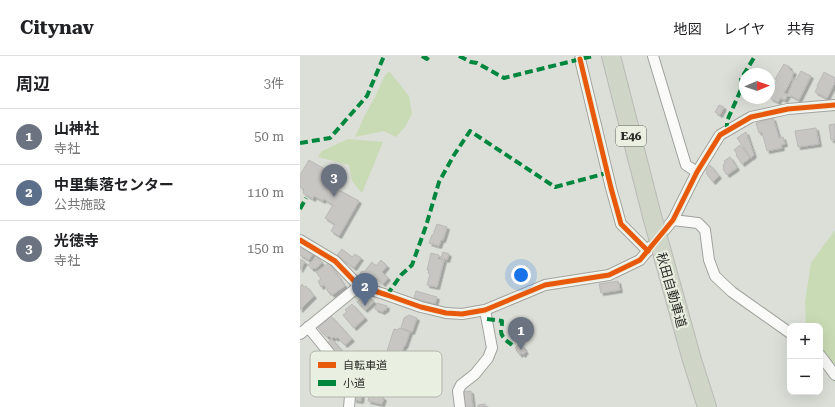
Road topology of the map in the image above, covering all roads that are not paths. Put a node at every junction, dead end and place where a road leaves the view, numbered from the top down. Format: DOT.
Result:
graph roads {
  1 [pos="611,56"];
  2 [pos="653,56"];
  3 [pos="580,59"];
  4 [pos="835,105"];
  5 [pos="697,172"];
  6 [pos="673,220"];
  7 [pos="300,240"];
  8 [pos="648,251"];
  9 [pos="359,286"];
  10 [pos="485,310"];
  11 [pos="308,327"];
  12 [pos="787,331"];
  13 [pos="300,334"];
  14 [pos="328,351"];
  15 [pos="823,359"];
  16 [pos="835,375"];
  17 [pos="350,397"];
  18 [pos="349,407"];
  19 [pos="460,407"];
  20 [pos="707,407"];
  1 -- 20 [label="highway, 秋田自動車道 / E46, bridge"];
  2 -- 5 [label="street"];
  3 -- 8 [label="street"];
  4 -- 5 [label="street"];
  5 -- 6 [label="street"];
  6 -- 8 [label="street"];
  6 -- 12 [label="street"];
  7 -- 9 [label="street"];
  8 -- 10 [label="street"];
  9 -- 10 [label="street"];
  9 -- 11 [label="street"];
  10 -- 19 [label="street"];
  11 -- 13 [label="street"];
  11 -- 14 [label="street"];
  15 -- 16 [label="street"];
  17 -- 18 [label="street"];
}
